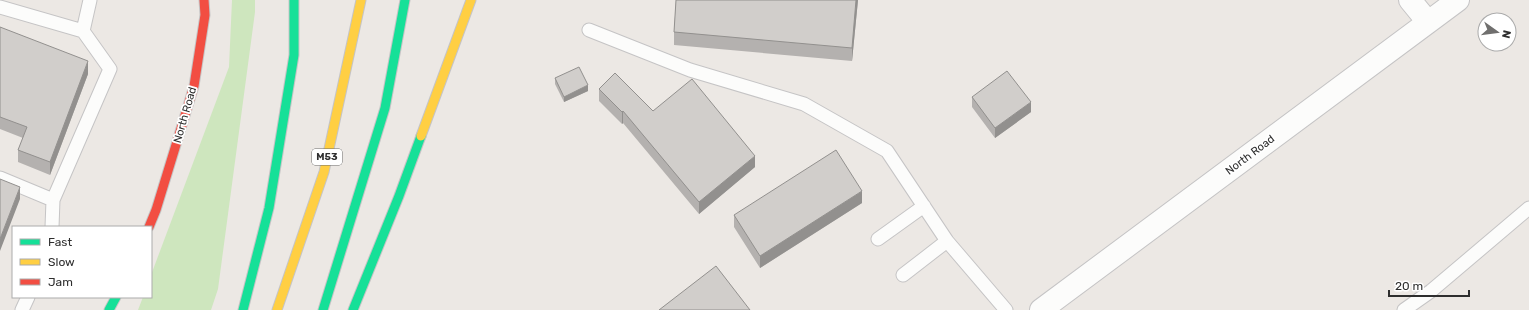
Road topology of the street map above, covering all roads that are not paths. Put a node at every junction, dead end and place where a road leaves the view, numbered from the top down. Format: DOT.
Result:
graph roads {
  1 [pos="90,0"];
  2 [pos="204,0"];
  3 [pos="294,0"];
  4 [pos="360,0"];
  5 [pos="406,0"];
  6 [pos="471,0"];
  7 [pos="1410,0"];
  8 [pos="1458,0"];
  9 [pos="0,6"];
  10 [pos="1428,22"];
  11 [pos="589,30"];
  12 [pos="83,32"];
  13 [pos="0,178"];
  14 [pos="53,200"];
  15 [pos="924,206"];
  16 [pos="1529,208"];
  17 [pos="52,226"];
  18 [pos="149,226"];
  19 [pos="878,239"];
  20 [pos="948,241"];
  21 [pos="903,275"];
  22 [pos="28,298"];
  23 [pos="116,298"];
  24 [pos="22,310"];
  25 [pos="110,310"];
  26 [pos="244,310"];
  27 [pos="277,310"];
  28 [pos="323,310"];
  29 [pos="354,310"];
  30 [pos="1006,310"];
  31 [pos="1042,310"];
  32 [pos="1404,310"];
  1 -- 12 [label="lane"];
  2 -- 18 [label="main road, North Road"];
  3 -- 26 [label="main road"];
  4 -- 27 [label="main road, M53"];
  5 -- 28 [label="main road"];
  6 -- 29 [label="main road"];
  7 -- 10 [label="street"];
  8 -- 10 [label="street, North Road"];
  9 -- 12 [label="lane"];
  10 -- 31 [label="street, North Road"];
  11 -- 15 [label="lane"];
  12 -- 14 [label="lane"];
  13 -- 14 [label="lane"];
  14 -- 17 [label="lane"];
  15 -- 19 [label="lane"];
  15 -- 20 [label="lane"];
  16 -- 32 [label="lane"];
  20 -- 21 [label="lane"];
  20 -- 30 [label="lane"];
  22 -- 24 [label="lane"];
  23 -- 25 [label="main road"];
}
